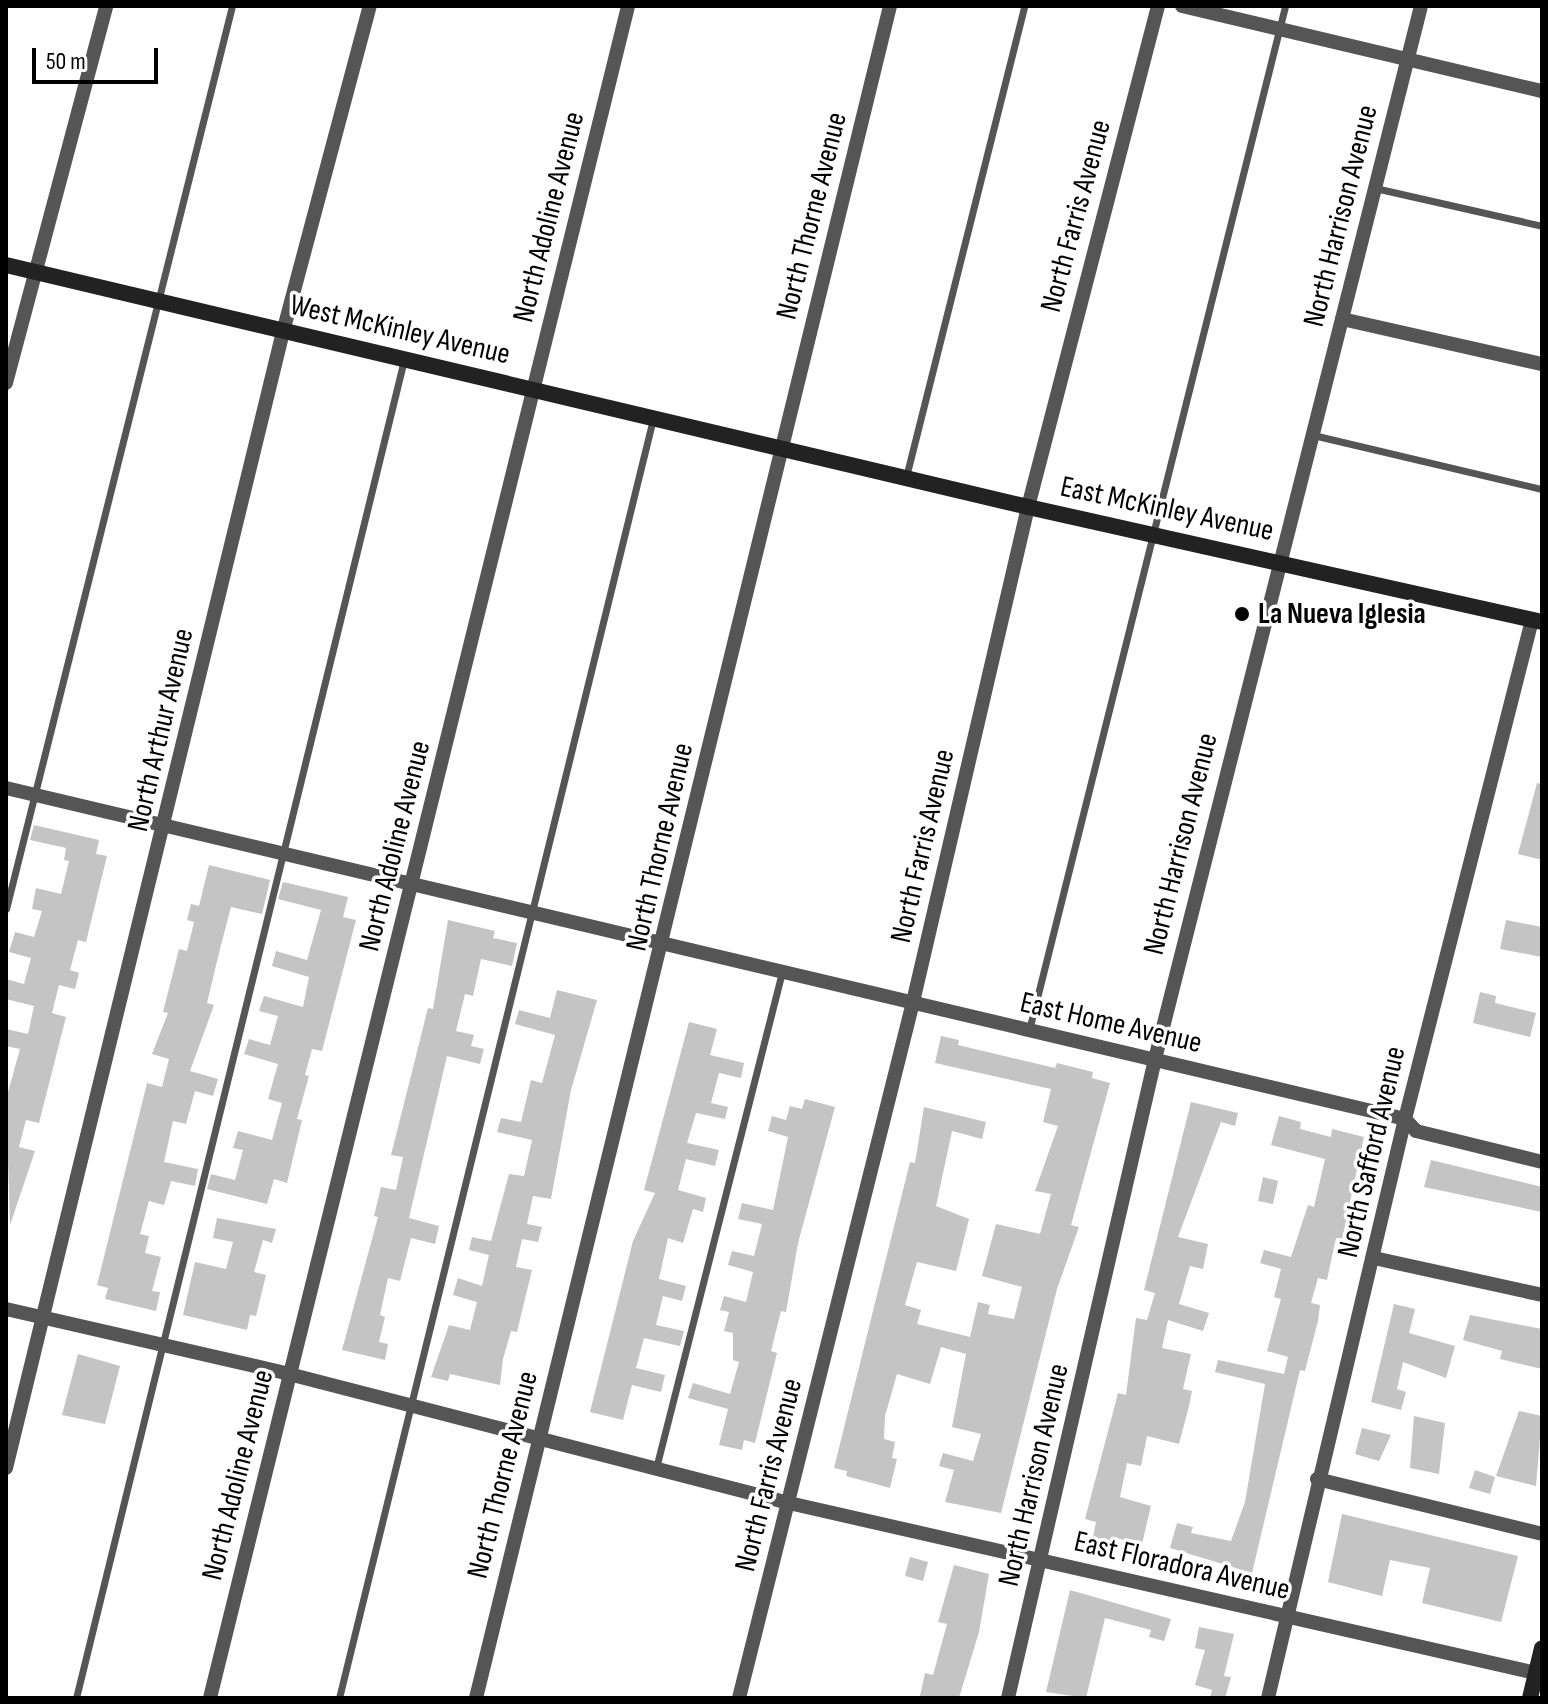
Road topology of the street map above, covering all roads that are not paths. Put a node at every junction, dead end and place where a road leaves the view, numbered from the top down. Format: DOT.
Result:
graph roads {
  1 [pos="106,6"];
  2 [pos="232,6"];
  3 [pos="370,6"];
  4 [pos="628,6"];
  5 [pos="890,6"];
  6 [pos="1024,6"];
  7 [pos="1158,6"];
  8 [pos="1182,6"];
  9 [pos="1285,6"];
  10 [pos="1421,6"];
  11 [pos="1279,29"];
  12 [pos="1408,59"];
  13 [pos="1542,91"];
  14 [pos="1375,188"];
  15 [pos="1542,226"];
  16 [pos="6,265"];
  17 [pos="33,272"];
  18 [pos="158,302"];
  19 [pos="1342,319"];
  20 [pos="283,332"];
  21 [pos="404,360"];
  22 [pos="1542,364"];
  23 [pos="6,383"];
  24 [pos="532,390"];
  25 [pos="653,419"];
  26 [pos="1311,435"];
  27 [pos="781,449"];
  28 [pos="906,478"];
  29 [pos="1542,489"];
  30 [pos="1028,507"];
  31 [pos="1154,535"];
  32 [pos="1277,562"];
  33 [pos="1537,621"];
  34 [pos="6,788"];
  35 [pos="34,795"];
  36 [pos="164,828"];
  37 [pos="283,855"];
  38 [pos="413,885"];
  39 [pos="6,909"];
  40 [pos="532,914"];
  41 [pos="664,946"];
  42 [pos="782,972"];
  43 [pos="913,1002"];
  44 [pos="1029,1032"];
  45 [pos="1155,1059"];
  46 [pos="1405,1119"];
  47 [pos="1542,1162"];
  48 [pos="1374,1258"];
  49 [pos="1542,1295"];
  50 [pos="6,1309"];
  51 [pos="45,1318"];
  52 [pos="160,1345"];
  53 [pos="289,1374"];
  54 [pos="412,1405"];
  55 [pos="538,1437"];
  56 [pos="6,1468"];
  57 [pos="656,1468"];
  58 [pos="1317,1479"];
  59 [pos="789,1503"];
  60 [pos="1542,1534"];
  61 [pos="1042,1562"];
  62 [pos="1289,1617"];
  63 [pos="1542,1648"];
  64 [pos="1536,1673"];
  65 [pos="76,1698"];
  66 [pos="210,1698"];
  67 [pos="339,1698"];
  68 [pos="476,1698"];
  69 [pos="739,1698"];
  70 [pos="1008,1698"];
  71 [pos="1268,1698"];
  72 [pos="1530,1698"];
  1 -- 17 [label="street"];
  2 -- 18 [label="lane"];
  3 -- 20 [label="street, North Arthur Avenue"];
  4 -- 24 [label="street, North Adoline Avenue"];
  5 -- 27 [label="street, North Thorne Avenue"];
  6 -- 28 [label="lane"];
  7 -- 30 [label="street, North Farris Avenue"];
  8 -- 11 [label="street"];
  9 -- 11 [label="lane"];
  10 -- 12 [label="street, North Harrison Avenue"];
  11 -- 12 [label="street"];
  11 -- 31 [label="lane"];
  12 -- 13 [label="street"];
  12 -- 14 [label="street, North Harrison Avenue"];
  14 -- 15 [label="lane"];
  14 -- 19 [label="street, North Harrison Avenue"];
  16 -- 17 [label="main road, West McKinley Avenue"];
  17 -- 18 [label="main road, West McKinley Avenue"];
  17 -- 23 [label="street"];
  18 -- 20 [label="main road, West McKinley Avenue"];
  18 -- 35 [label="lane"];
  19 -- 22 [label="street"];
  19 -- 26 [label="street, North Harrison Avenue"];
  20 -- 21 [label="main road, West McKinley Avenue"];
  20 -- 36 [label="street, North Arthur Avenue"];
  21 -- 24 [label="main road, West McKinley Avenue"];
  21 -- 37 [label="lane"];
  24 -- 25 [label="main road, West McKinley Avenue"];
  24 -- 38 [label="street, North Adoline Avenue"];
  25 -- 27 [label="main road, West McKinley Avenue"];
  25 -- 40 [label="lane"];
  26 -- 29 [label="lane"];
  26 -- 32 [label="street, North Harrison Avenue"];
  27 -- 28 [label="main road, East McKinley Avenue"];
  27 -- 41 [label="street, North Thorne Avenue"];
  28 -- 30 [label="main road, East McKinley Avenue"];
  30 -- 31 [label="main road, East McKinley Avenue"];
  30 -- 43 [label="street, North Farris Avenue"];
  31 -- 32 [label="main road, East McKinley Avenue"];
  31 -- 44 [label="lane"];
  32 -- 33 [label="main road, East McKinley Avenue"];
  32 -- 45 [label="street, North Harrison Avenue"];
  33 -- 46 [label="street, North Safford Avenue"];
  34 -- 35 [label="street, East Home Avenue"];
  35 -- 36 [label="street, East Home Avenue"];
  35 -- 39 [label="lane"];
  36 -- 37 [label="street, East Home Avenue"];
  36 -- 51 [label="street, North Arthur Avenue"];
  37 -- 38 [label="street, East Home Avenue"];
  37 -- 52 [label="lane"];
  38 -- 40 [label="street, East Home Avenue"];
  38 -- 53 [label="street, North Adoline Avenue"];
  40 -- 41 [label="street, East Home Avenue"];
  40 -- 54 [label="lane"];
  41 -- 42 [label="street, East Home Avenue"];
  41 -- 55 [label="street, North Thorne Avenue"];
  42 -- 43 [label="street, East Home Avenue"];
  42 -- 57 [label="lane"];
  43 -- 44 [label="street, East Home Avenue"];
  43 -- 59 [label="street, North Farris Avenue"];
  44 -- 45 [label="street, East Home Avenue"];
  45 -- 46 [label="street, East Home Avenue"];
  45 -- 61 [label="street, North Harrison Avenue"];
  46 -- 47 [label="street, East Home Avenue"];
  46 -- 48 [label="street, North Safford Avenue"];
  48 -- 49 [label="street"];
  48 -- 58 [label="street, North Safford Avenue"];
  50 -- 51 [label="street, East Floradora Avenue"];
  51 -- 52 [label="street, East Floradora Avenue"];
  51 -- 56 [label="street, North Arthur Avenue"];
  52 -- 53 [label="street, East Floradora Avenue"];
  52 -- 65 [label="lane"];
  53 -- 54 [label="street, East Floradora Avenue"];
  53 -- 66 [label="street, North Adoline Avenue"];
  54 -- 55 [label="street, East Floradora Avenue"];
  54 -- 67 [label="lane"];
  55 -- 57 [label="street, East Floradora Avenue"];
  55 -- 68 [label="street, North Thorne Avenue"];
  57 -- 59 [label="street, East Floradora Avenue"];
  58 -- 60 [label="street"];
  58 -- 62 [label="street, North Safford Avenue"];
  59 -- 61 [label="street, East Floradora Avenue"];
  59 -- 69 [label="street, North Farris Avenue"];
  61 -- 62 [label="street, East Floradora Avenue"];
  61 -- 70 [label="street, North Harrison Avenue"];
  62 -- 64 [label="street, East Floradora Avenue"];
  62 -- 71 [label="street, North Safford Avenue"];
  63 -- 64 [label="main road"];
  64 -- 72 [label="main road"];
}
